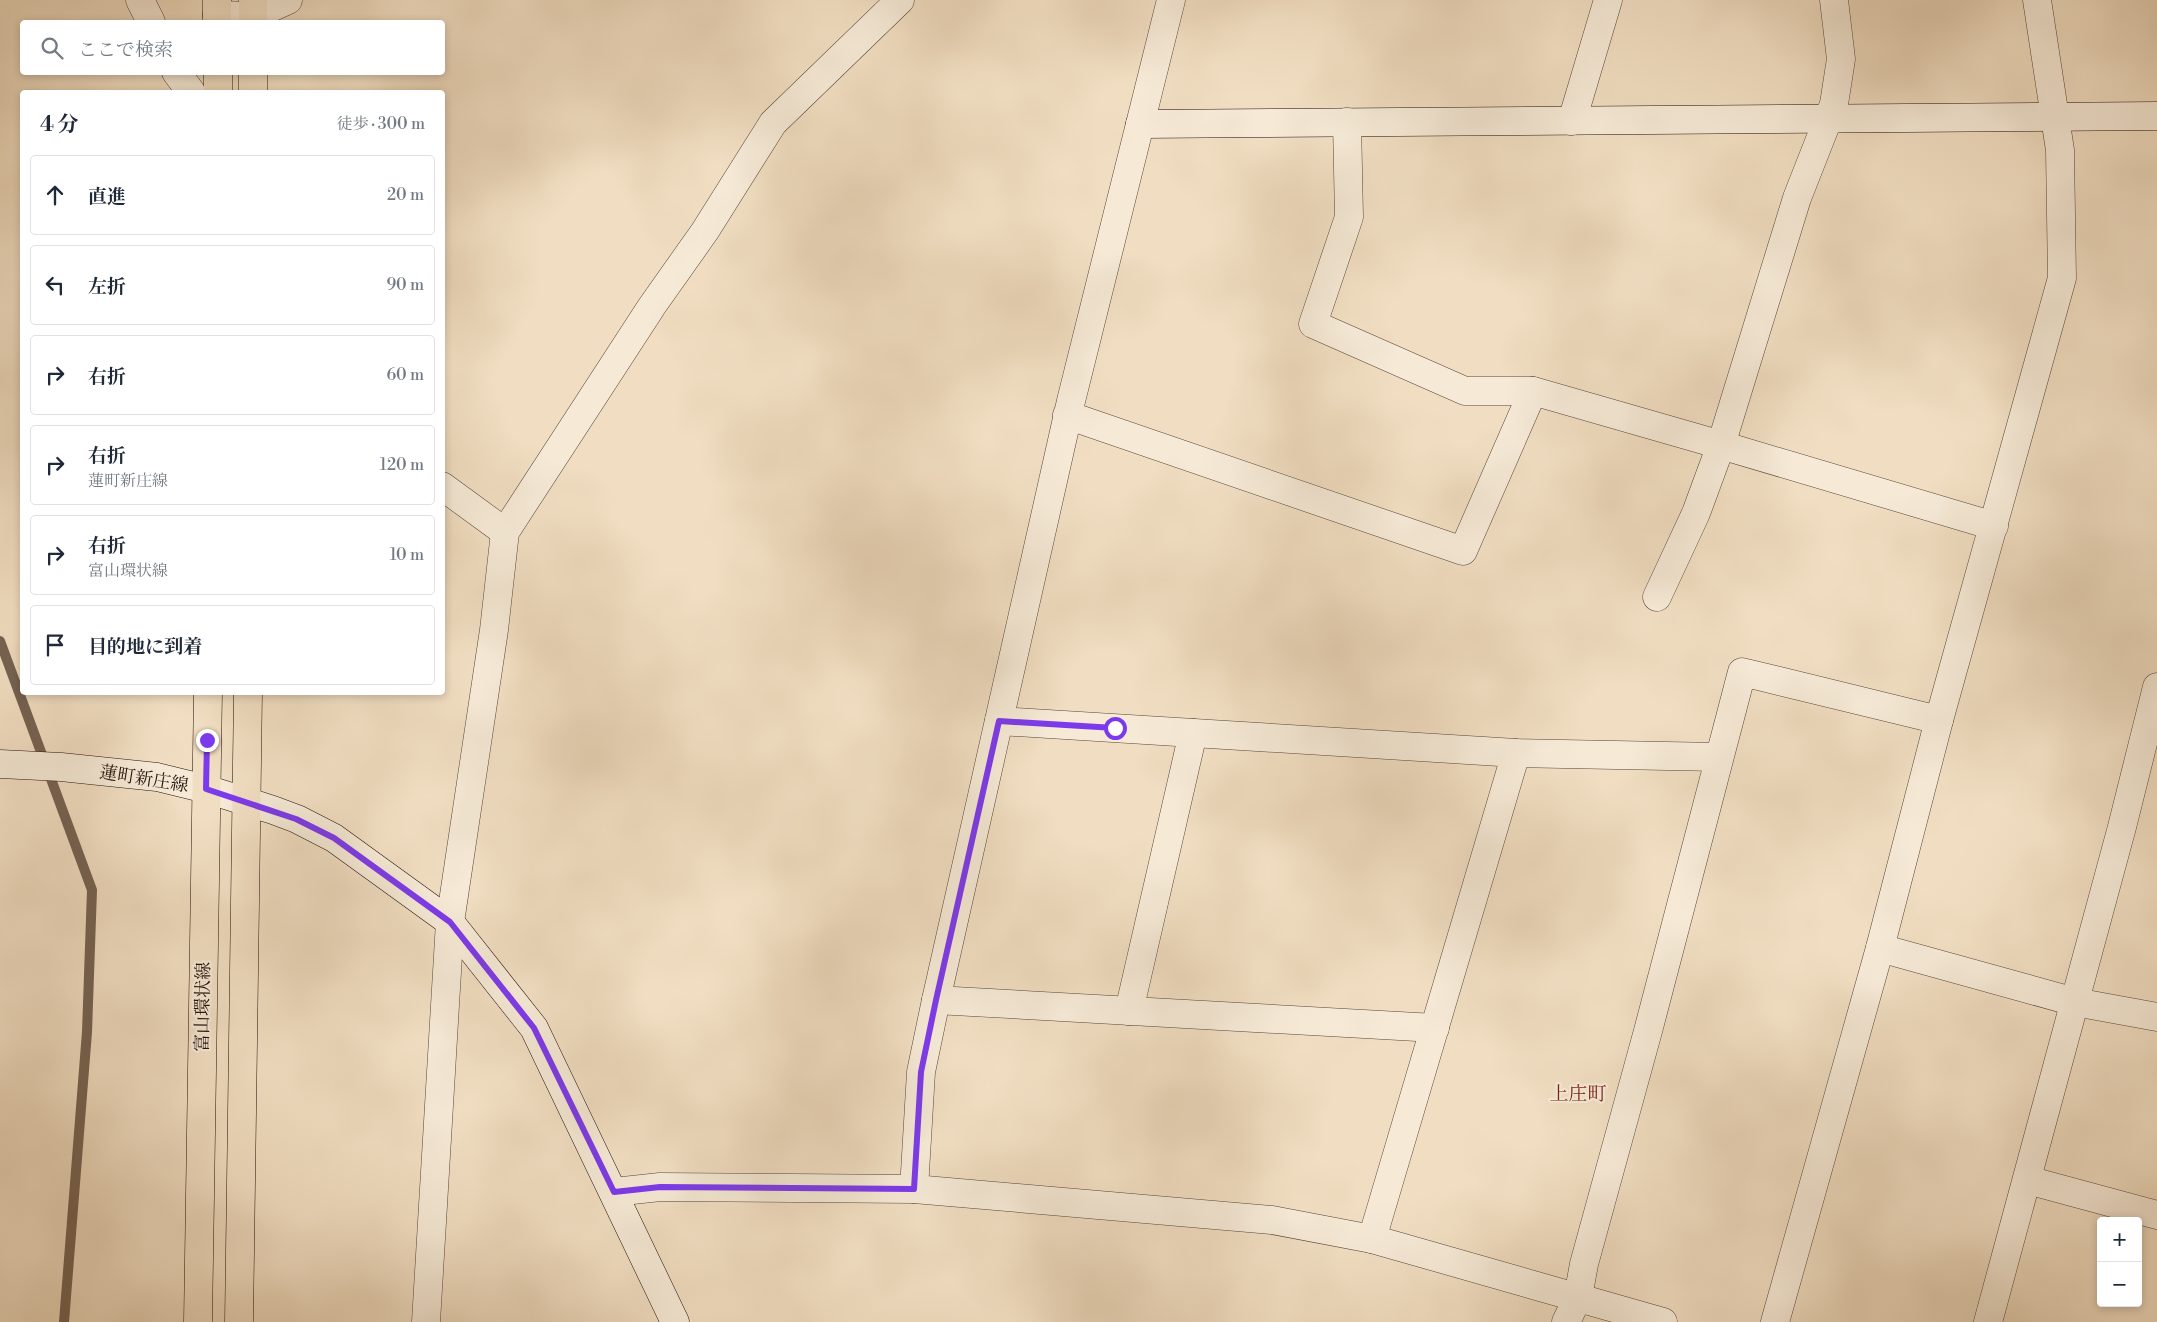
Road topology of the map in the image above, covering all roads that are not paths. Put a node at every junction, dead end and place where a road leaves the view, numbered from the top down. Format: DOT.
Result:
graph roads {
  1 [pos="140,0"];
  2 [pos="288,0"];
  3 [pos="900,0"];
  4 [pos="1171,0"];
  5 [pos="1608,0"];
  6 [pos="1834,0"];
  7 [pos="2037,0"];
  8 [pos="217,13"];
  9 [pos="253,13"];
  10 [pos="150,20"];
  11 [pos="178,75"];
  12 [pos="218,75"];
  13 [pos="253,75"];
  14 [pos="190,90"];
  15 [pos="218,90"];
  16 [pos="253,90"];
  17 [pos="2056,116"];
  18 [pos="2157,116"];
  19 [pos="1827,119"];
  20 [pos="1572,121"];
  21 [pos="1347,122"];
  22 [pos="1140,124"];
  23 [pos="1533,391"];
  24 [pos="1067,415"];
  25 [pos="1721,444"];
  26 [pos="445,488"];
  27 [pos="1994,526"];
  28 [pos="505,532"];
  29 [pos="1657,597"];
  30 [pos="2157,687"];
  31 [pos="208,695"];
  32 [pos="248,695"];
  33 [pos="1939,720"];
  34 [pos="999,721"];
  35 [pos="1193,733"];
  36 [pos="1516,753"];
  37 [pos="1719,757"];
  38 [pos="12,764"];
  39 [pos="206,789"];
  40 [pos="246,801"];
  41 [pos="450,922"];
  42 [pos="1880,948"];
  43 [pos="936,1000"];
  44 [pos="2075,1002"];
  45 [pos="1129,1011"];
  46 [pos="2157,1017"];
  47 [pos="1435,1028"];
  48 [pos="2027,1180"];
  49 [pos="914,1189"];
  50 [pos="614,1192"];
  51 [pos="2157,1215"];
  52 [pos="1372,1239"];
  53 [pos="1578,1297"];
  54 [pos="198,1322"];
  55 [pos="239,1322"];
  56 [pos="426,1322"];
  57 [pos="675,1322"];
  58 [pos="1566,1322"];
  59 [pos="1663,1322"];
  60 [pos="1775,1322"];
  61 [pos="1988,1322"];
  1 -- 10 [label="street"];
  2 -- 9 [label="street"];
  3 -- 28 [label="street"];
  4 -- 22 [label="street"];
  5 -- 20 [label="street"];
  6 -- 19 [label="street"];
  7 -- 17 [label="street"];
  8 -- 9 [label="street"];
  11 -- 14 [label="street"];
  12 -- 15 [label="main road"];
  13 -- 16 [label="main road"];
  17 -- 18 [label="street"];
  17 -- 19 [label="street"];
  17 -- 27 [label="street"];
  19 -- 20 [label="street"];
  19 -- 25 [label="street"];
  20 -- 21 [label="street"];
  21 -- 22 [label="street"];
  21 -- 23 [label="street"];
  22 -- 24 [label="street"];
  23 -- 24 [label="street"];
  23 -- 25 [label="street"];
  24 -- 34 [label="street"];
  25 -- 27 [label="street"];
  25 -- 29 [label="street"];
  26 -- 28 [label="street"];
  27 -- 33 [label="street"];
  28 -- 41 [label="street"];
  30 -- 44 [label="street"];
  31 -- 39 [label="main road, 富山環状線"];
  32 -- 40 [label="main road"];
  33 -- 37 [label="street"];
  33 -- 42 [label="street"];
  34 -- 35 [label="street"];
  34 -- 43 [label="street"];
  35 -- 36 [label="street"];
  35 -- 45 [label="street"];
  36 -- 37 [label="street"];
  36 -- 47 [label="street"];
  37 -- 53 [label="street"];
  38 -- 39 [label="street, 蓮町新庄線"];
  39 -- 40 [label="street, 蓮町新庄線"];
  39 -- 54 [label="main road, 富山環状線"];
  40 -- 41 [label="street, 蓮町新庄線"];
  40 -- 55 [label="main road"];
  41 -- 50 [label="street, 蓮町新庄線"];
  41 -- 56 [label="street"];
  42 -- 44 [label="street"];
  42 -- 60 [label="street"];
  43 -- 45 [label="street"];
  43 -- 49 [label="street"];
  44 -- 46 [label="street"];
  44 -- 48 [label="street"];
  45 -- 47 [label="street"];
  47 -- 52 [label="street"];
  48 -- 51 [label="street"];
  48 -- 61 [label="street"];
  49 -- 50 [label="street"];
  49 -- 52 [label="street"];
  50 -- 57 [label="street, 蓮町新庄線"];
  52 -- 53 [label="street"];
  53 -- 58 [label="street"];
  53 -- 59 [label="street"];
}
